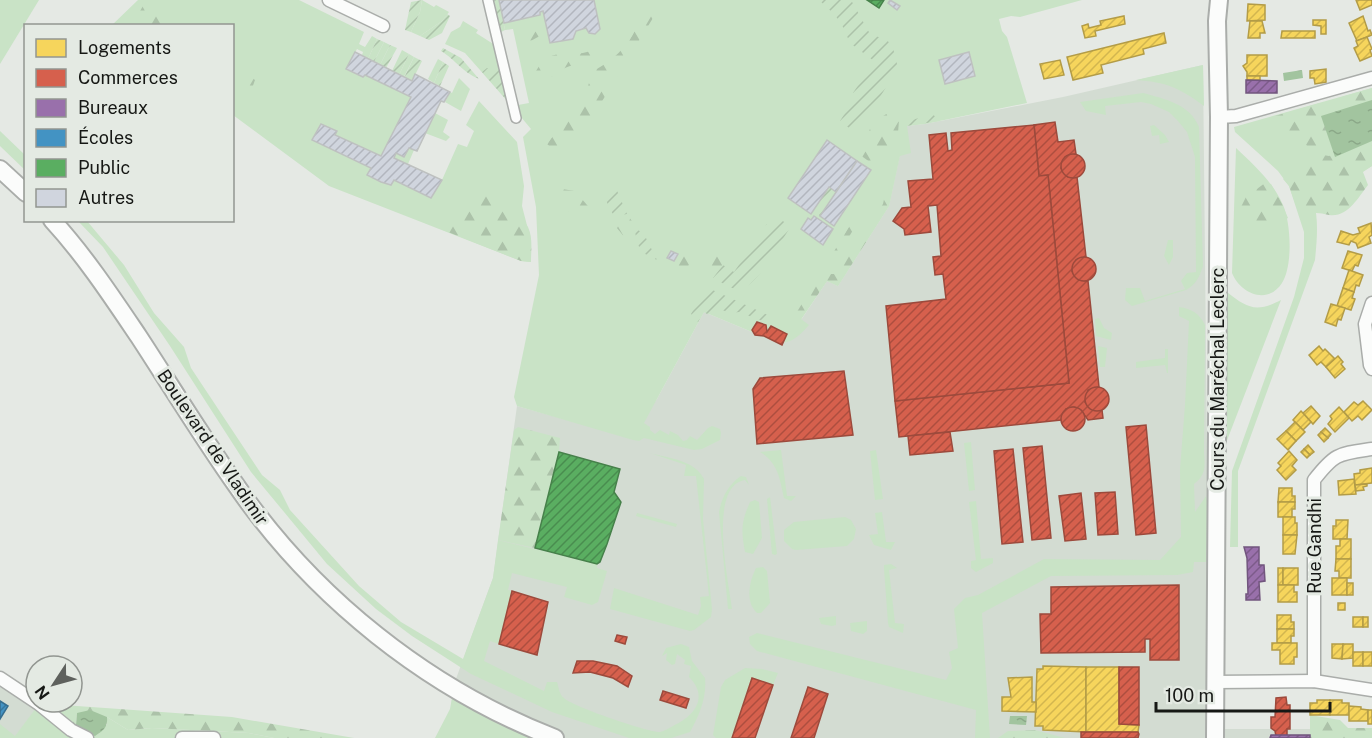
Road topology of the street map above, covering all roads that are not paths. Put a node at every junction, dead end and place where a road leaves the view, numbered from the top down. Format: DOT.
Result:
graph roads {
  1 [pos="329,0"];
  2 [pos="488,0"];
  3 [pos="1212,0"];
  4 [pos="1219,0"];
  5 [pos="1217,21"];
  6 [pos="383,26"];
  7 [pos="1372,78"];
  8 [pos="1219,117"];
  9 [pos="516,118"];
  10 [pos="0,169"];
  11 [pos="24,191"];
  12 [pos="54,222"];
  13 [pos="1372,303"];
  14 [pos="1372,369"];
  15 [pos="1372,449"];
  16 [pos="0,678"];
  17 [pos="1314,681"];
  18 [pos="1215,682"];
  19 [pos="1372,690"];
  20 [pos="87,738"];
  21 [pos="183,738"];
  22 [pos="214,738"];
  23 [pos="555,738"];
  24 [pos="1215,738"];
  1 -- 6 [label="street"];
  2 -- 9 [label="street"];
  3 -- 5 [label="main road, Cours du Maréchal Leclerc"];
  4 -- 5 [label="main road, Cours du Maréchal Leclerc"];
  5 -- 8 [label="main road, Cours du Maréchal Leclerc"];
  7 -- 8 [label="street"];
  8 -- 18 [label="main road, Cours du Maréchal Leclerc"];
  10 -- 11 [label="main road"];
  12 -- 23 [label="main road, Boulevard de Vladimir"];
  13 -- 14 [label="street"];
  15 -- 17 [label="street, Rue Gandhi"];
  16 -- 20 [label="street"];
  17 -- 18 [label="street"];
  17 -- 19 [label="street"];
  18 -- 24 [label="main road, Cours du Maréchal Leclerc"];
  21 -- 22 [label="street"];
}
